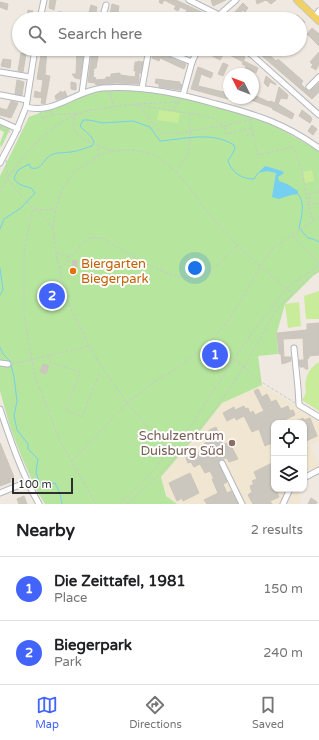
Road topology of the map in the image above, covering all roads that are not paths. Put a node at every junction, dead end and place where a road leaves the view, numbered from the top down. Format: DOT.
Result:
graph roads {
  1 [pos="44,0"];
  2 [pos="189,0"];
  3 [pos="236,0"];
  4 [pos="297,0"];
  5 [pos="106,5"];
  6 [pos="319,11"];
  7 [pos="41,12"];
  8 [pos="104,12"];
  9 [pos="209,12"];
  10 [pos="223,12"];
  11 [pos="317,19"];
  12 [pos="34,56"];
  13 [pos="87,56"];
  14 [pos="148,56"];
  15 [pos="177,56"];
  16 [pos="195,56"];
  17 [pos="253,56"];
  18 [pos="192,62"];
  19 [pos="0,72"];
  20 [pos="30,77"];
  21 [pos="319,77"];
  22 [pos="310,87"];
  23 [pos="142,88"];
  24 [pos="82,93"];
  25 [pos="1,95"];
  26 [pos="181,97"];
  27 [pos="27,100"];
  28 [pos="26,107"];
  29 [pos="319,115"];
  30 [pos="0,121"];
  31 [pos="16,131"];
  32 [pos="319,148"];
  33 [pos="2,152"];
  34 [pos="0,163"];
  35 [pos="294,348"];
  36 [pos="0,363"];
  37 [pos="8,364"];
  38 [pos="0,409"];
  39 [pos="319,417"];
  40 [pos="222,463"];
  41 [pos="319,470"];
  42 [pos="307,476"];
  43 [pos="27,482"];
  44 [pos="289,492"];
  45 [pos="0,493"];
  46 [pos="39,504"];
  47 [pos="242,504"];
  48 [pos="283,504"];
  1 -- 7 [label="street"];
  2 -- 9 [label="street"];
  3 -- 10 [label="street"];
  4 -- 11 [label="main road"];
  5 -- 8 [label="street"];
  6 -- 11 [label="street"];
  12 -- 20 [label="street"];
  13 -- 24 [label="street"];
  14 -- 23 [label="street"];
  15 -- 18 [label="street"];
  16 -- 18 [label="street"];
  17 -- 29 [label="street"];
  18 -- 26 [label="street"];
  19 -- 20 [label="street"];
  20 -- 27 [label="street"];
  21 -- 22 [label="street"];
  23 -- 24 [label="street"];
  23 -- 26 [label="street"];
  24 -- 28 [label="street"];
  25 -- 27 [label="street"];
  26 -- 32 [label="street"];
  27 -- 28 [label="street"];
  28 -- 31 [label="street"];
  30 -- 31 [label="street"];
  31 -- 33 [label="street"];
  33 -- 34 [label="street"];
  35 -- 39 [label="street"];
  36 -- 37 [label="street"];
  38 -- 43 [label="street"];
  40 -- 47 [label="street"];
  41 -- 42 [label="street"];
  43 -- 45 [label="street"];
  43 -- 46 [label="street"];
  44 -- 48 [label="street"];
}
